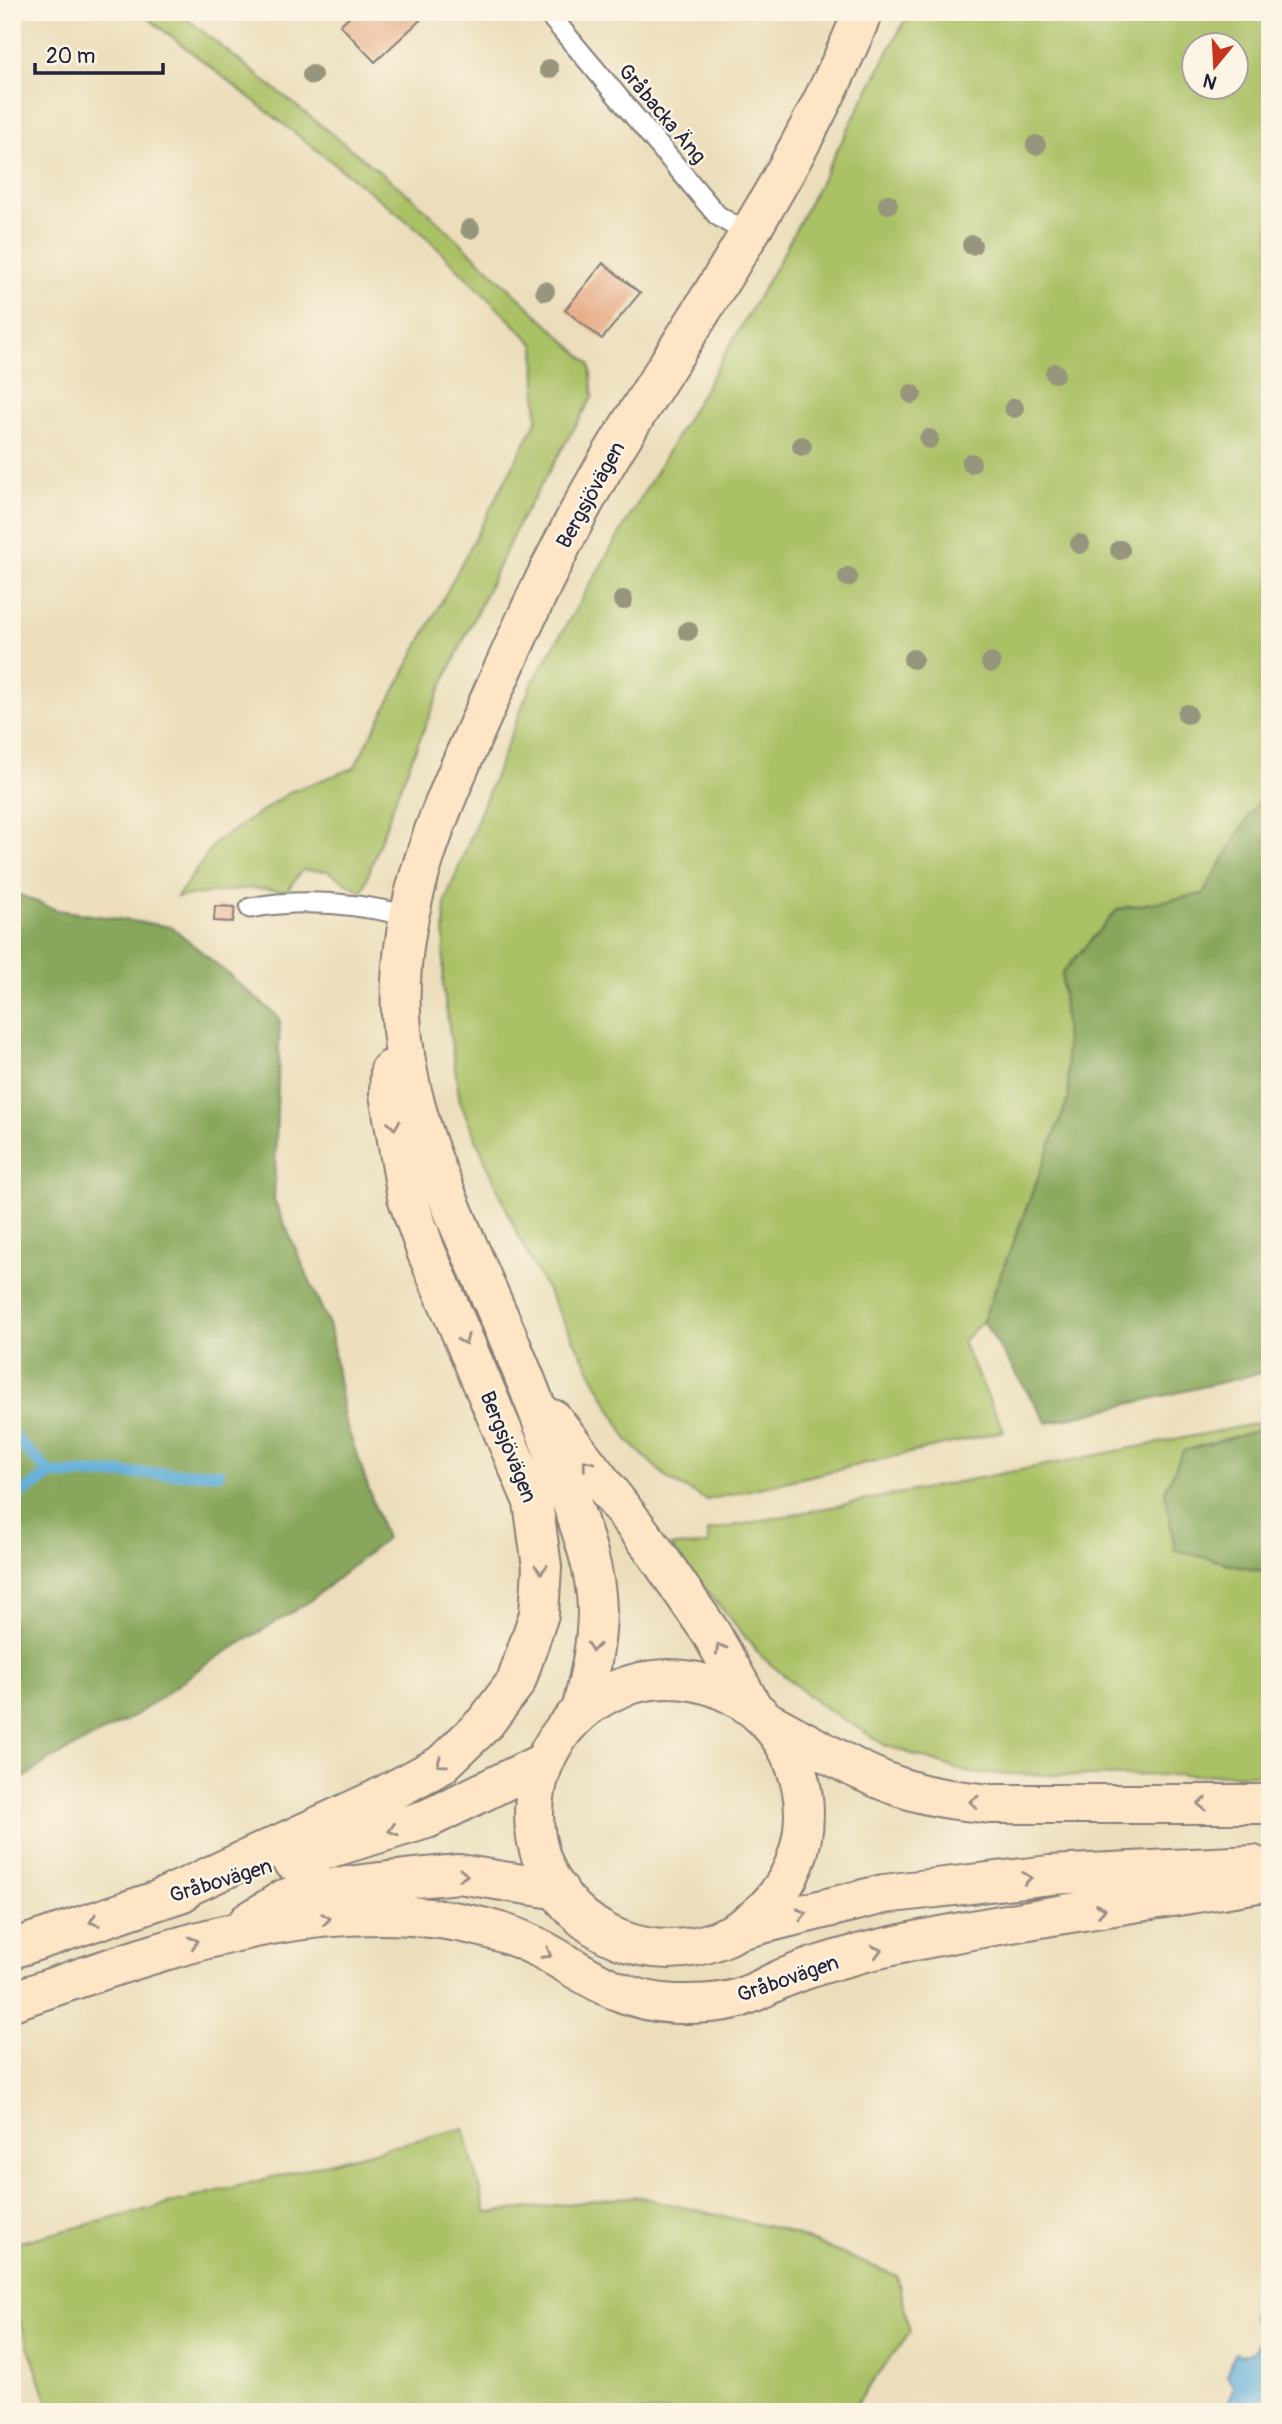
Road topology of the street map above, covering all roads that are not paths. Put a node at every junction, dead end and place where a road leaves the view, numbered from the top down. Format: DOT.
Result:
graph roads {
  1 [pos="547,12"];
  2 [pos="863,12"];
  3 [pos="750,236"];
  4 [pos="250,908"];
  5 [pos="409,916"];
  6 [pos="401,1010"];
  7 [pos="533,1393"];
  8 [pos="582,1711"];
  9 [pos="761,1715"];
  10 [pos="544,1762"];
  11 [pos="1270,1804"];
  12 [pos="1270,1865"];
  13 [pos="1270,1881"];
  14 [pos="559,1890"];
  15 [pos="158,1900"];
  16 [pos="234,1930"];
  17 [pos="736,1931"];
  18 [pos="12,1949"];
  19 [pos="12,2001"];
  1 -- 3 [label="lane, Gråbacka Äng"];
  2 -- 3 [label="main road, Bergsjövägen"];
  3 -- 5 [label="main road, Bergsjövägen"];
  4 -- 5 [label="lane"];
  5 -- 6 [label="main road, Bergsjövägen"];
  6 -- 7 [label="main road, Bergsjövägen"];
  6 -- 15 [label="main road, Bergsjövägen, one-way"];
  7 -- 8 [label="main road, Bergsjövägen, one-way"];
  9 -- 7 [label="main road, Bergsjövägen, one-way"];
  8 -- 9 [label="main road"];
  8 -- 10 [label="main road"];
  11 -- 9 [label="main road, one-way"];
  9 -- 17 [label="main road"];
  10 -- 14 [label="main road"];
  10 -- 15 [label="main road, Gråbovägen, one-way"];
  17 -- 12 [label="main road, one-way"];
  16 -- 13 [label="main road, Gråbovägen, one-way"];
  16 -- 14 [label="main road, Gråbovägen, one-way"];
  14 -- 17 [label="main road"];
  15 -- 18 [label="main road, Gråbovägen, one-way"];
  19 -- 16 [label="main road, Gråbovägen, one-way"];
}
